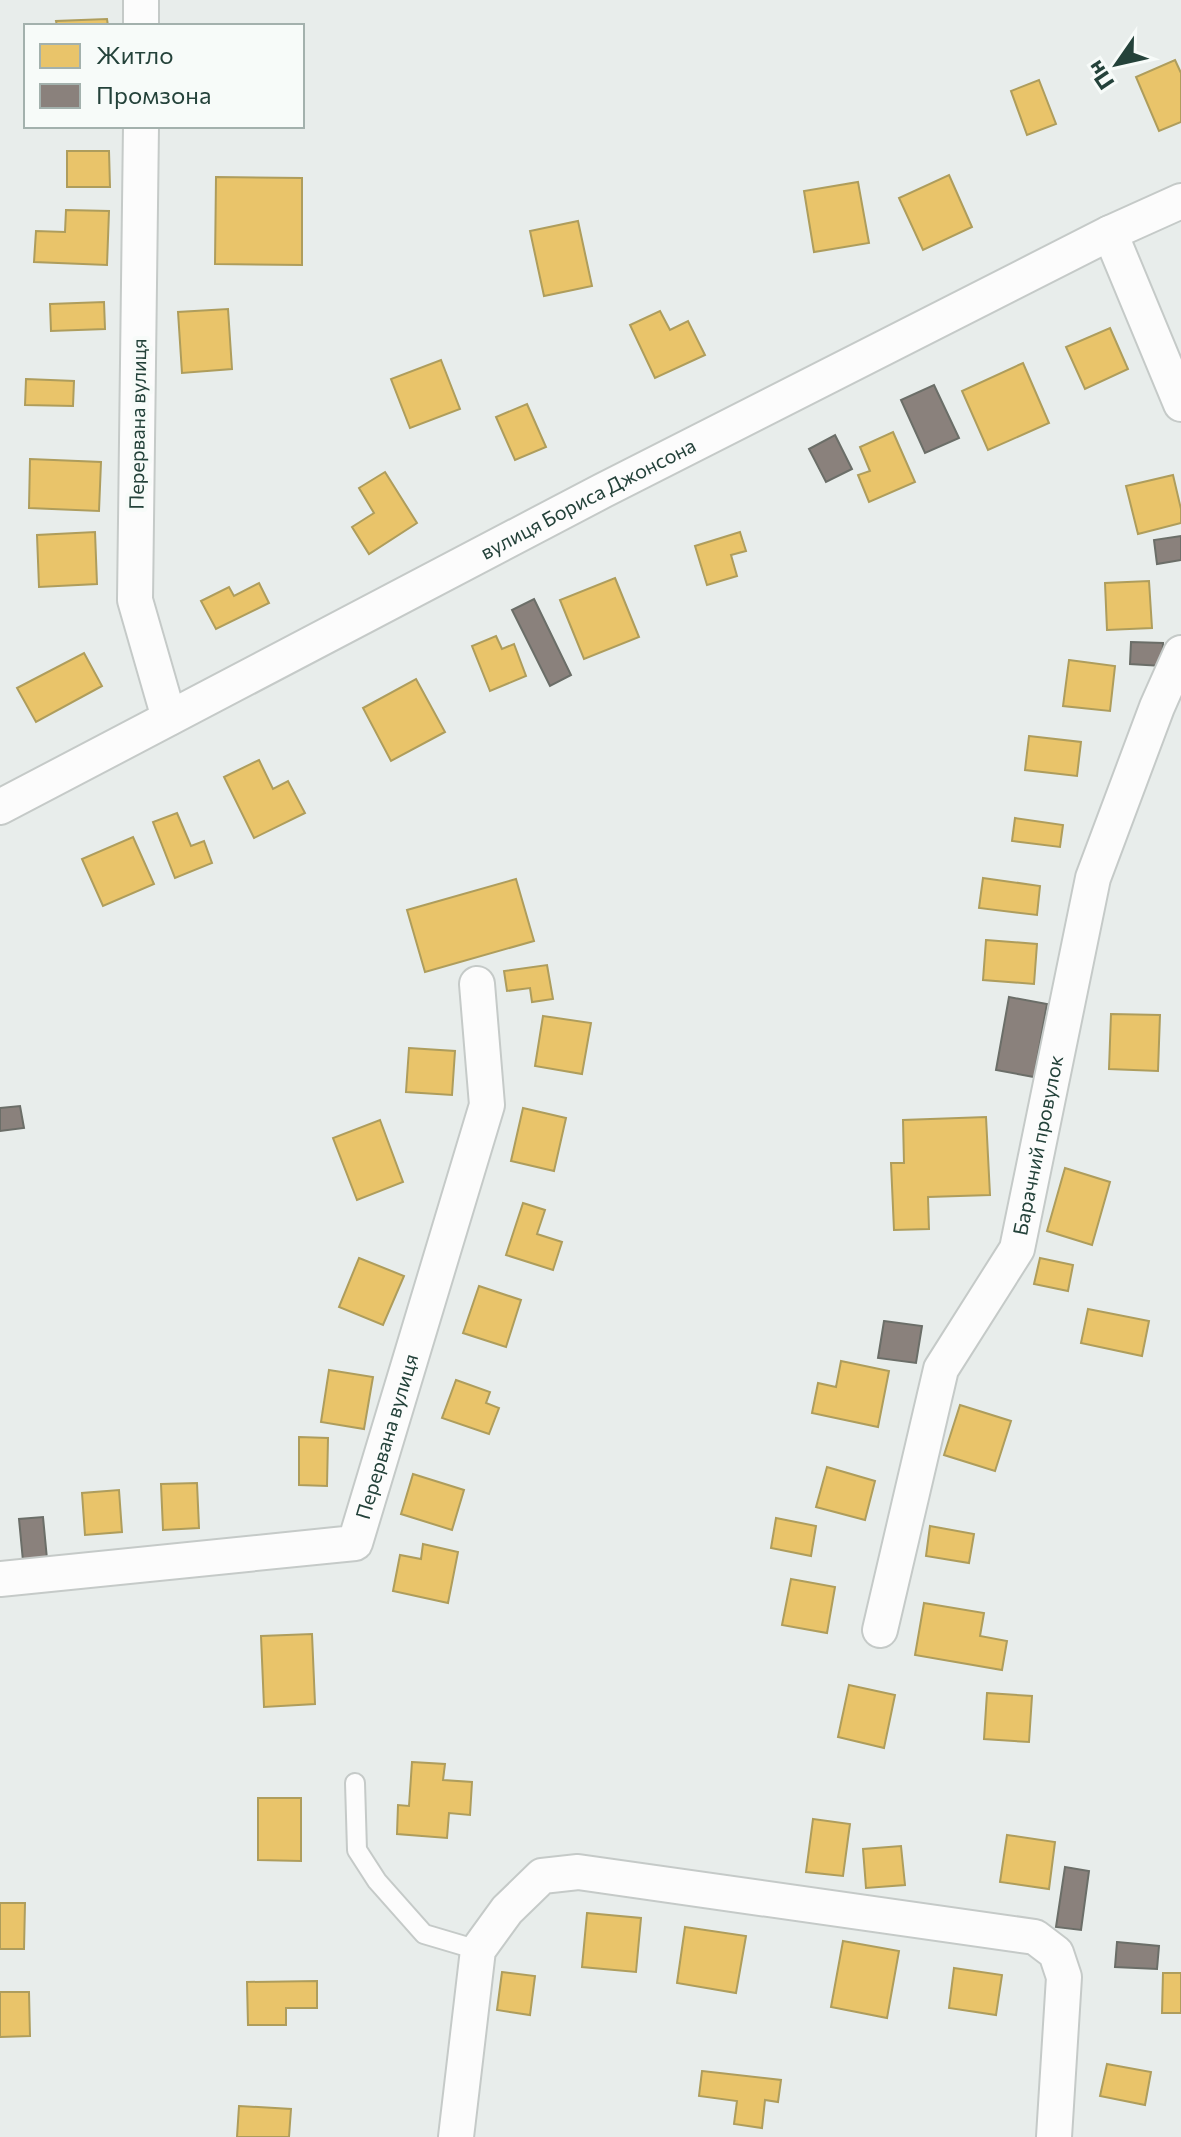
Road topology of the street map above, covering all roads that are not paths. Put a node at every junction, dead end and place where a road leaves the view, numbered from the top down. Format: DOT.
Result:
graph roads {
  1 [pos="141,0"];
  2 [pos="141,24"];
  3 [pos="141,128"];
  4 [pos="1181,201"];
  5 [pos="1110,233"];
  6 [pos="1181,404"];
  7 [pos="1181,653"];
  8 [pos="169,718"];
  9 [pos="0,807"];
  10 [pos="477,984"];
  11 [pos="0,1579"];
  12 [pos="880,1630"];
  13 [pos="355,1783"];
  14 [pos="478,1950"];
  15 [pos="456,2137"];
  16 [pos="1054,2137"];
  1 -- 2 [label="street"];
  3 -- 8 [label="street, Перервана вулиця"];
  4 -- 5 [label="street, вулиця Бориса Джонсона"];
  5 -- 6 [label="street"];
  5 -- 8 [label="street, вулиця Бориса Джонсона"];
  7 -- 12 [label="street, Барачний провулок"];
  8 -- 9 [label="street, вулиця Бориса Джонсона"];
  10 -- 11 [label="street, Перервана вулиця"];
  13 -- 14 [label="lane"];
  14 -- 15 [label="street"];
  14 -- 16 [label="street"];
}
